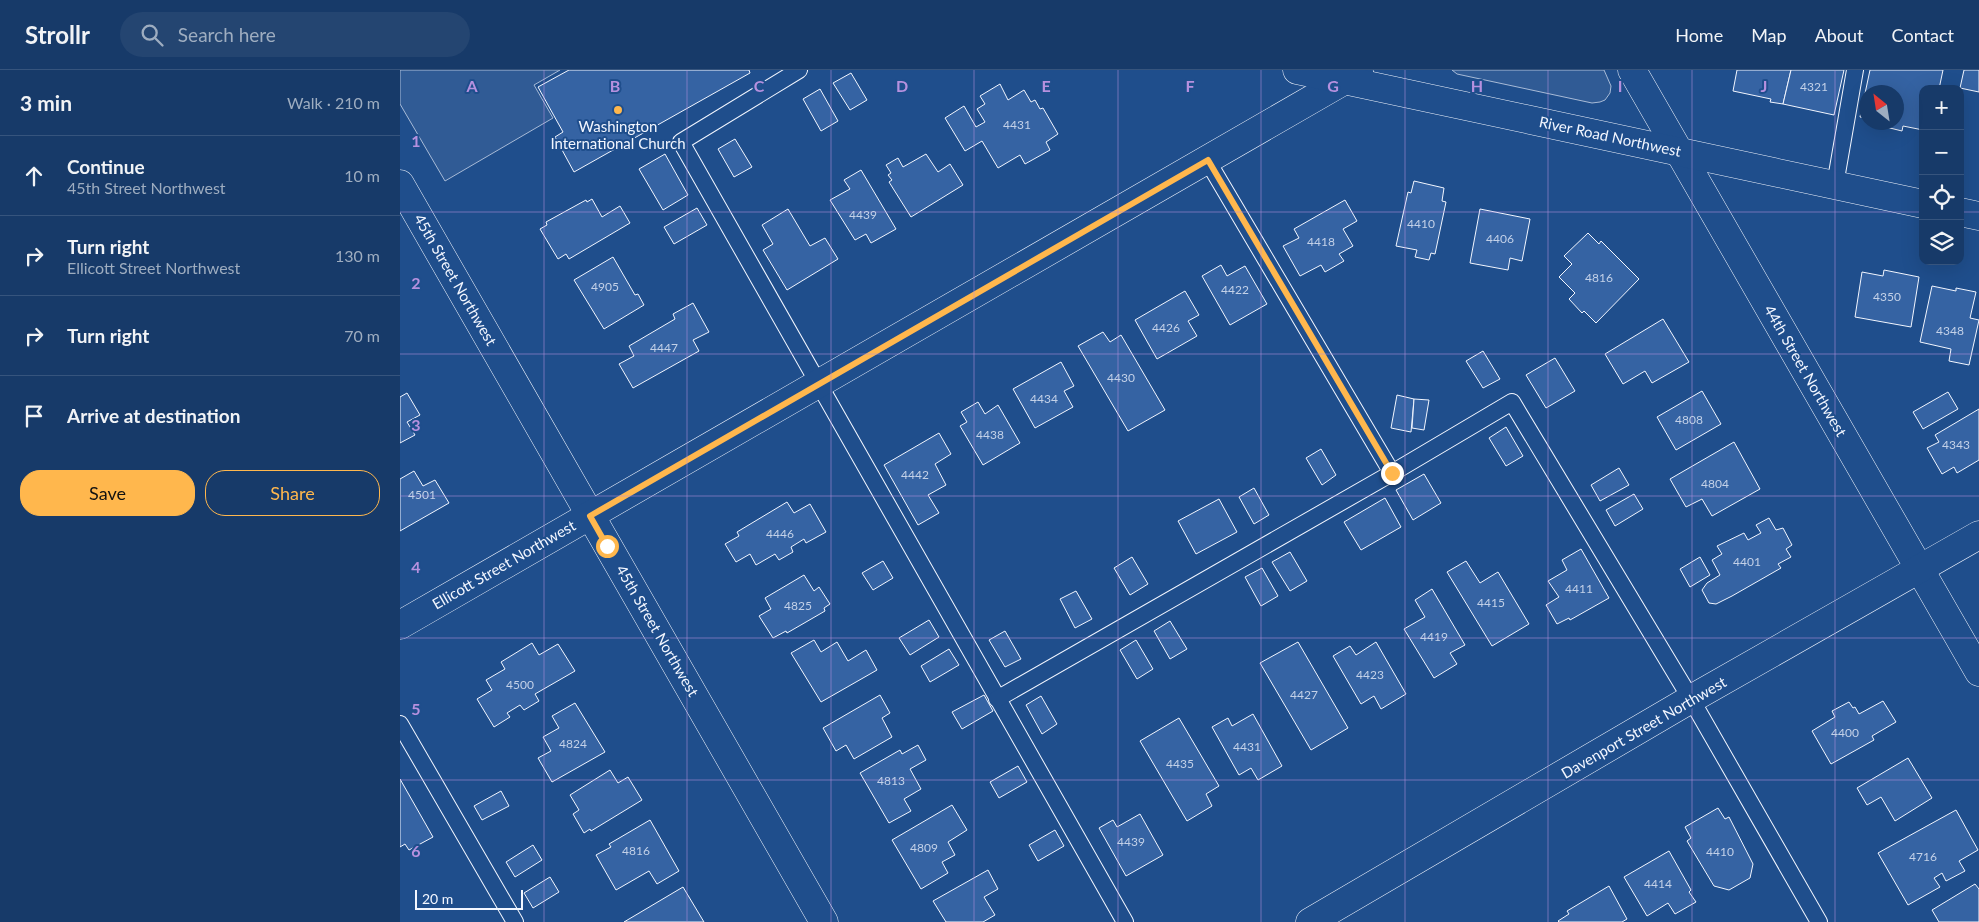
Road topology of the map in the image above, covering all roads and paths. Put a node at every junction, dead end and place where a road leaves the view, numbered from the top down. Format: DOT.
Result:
graph roads {
  1 [pos="799,70"];
  2 [pos="1296,70"];
  3 [pos="1632,70"];
  4 [pos="1855,70"];
  5 [pos="1354,75"];
  6 [pos="1679,152"];
  7 [pos="1208,160"];
  8 [pos="400,184"];
  9 [pos="1835,185"];
  10 [pos="1919,203"];
  11 [pos="1964,213"];
  12 [pos="1979,216"];
  13 [pos="818,383"];
  14 [pos="1392,473"];
  15 [pos="590,516"];
  16 [pos="1979,536"];
  17 [pos="1920,570"];
  18 [pos="400,625"];
  19 [pos="1979,672"];
  20 [pos="997,699"];
  21 [pos="1692,700"];
  22 [pos="400,724"];
  23 [pos="515,922"];
  24 [pos="824,922"];
  25 [pos="1125,922"];
  26 [pos="1310,922"];
  27 [pos="1819,922"];
  1 -- 13 [label="lane"];
  2 -- 5 [label="street, River Road Northwest"];
  3 -- 6 [label="street, 44th Street Northwest"];
  4 -- 9 [label="lane"];
  5 -- 6 [label="street, River Road Northwest"];
  5 -- 7 [label="street, Ellicott Street Northwest"];
  6 -- 9 [label="street, River Road Northwest"];
  6 -- 17 [label="street, 44th Street Northwest"];
  7 -- 13 [label="street, Ellicott Street Northwest"];
  7 -- 14 [label="lane"];
  8 -- 15 [label="street, 45th Street Northwest"];
  9 -- 10 [label="street, River Road Northwest"];
  11 -- 12 [label="street"];
  13 -- 15 [label="street, Ellicott Street Northwest"];
  13 -- 20 [label="lane"];
  14 -- 20 [label="lane"];
  14 -- 21 [label="lane"];
  15 -- 18 [label="street, Ellicott Street Northwest"];
  15 -- 24 [label="street, 45th Street Northwest"];
  16 -- 17 [label="street, Davenport Street Northwest"];
  17 -- 19 [label="street, 44th Street Northwest"];
  17 -- 21 [label="street, Davenport Street Northwest"];
  20 -- 25 [label="lane"];
  21 -- 26 [label="street, Davenport Street Northwest"];
  21 -- 27 [label="lane"];
  22 -- 23 [label="lane"];
}
